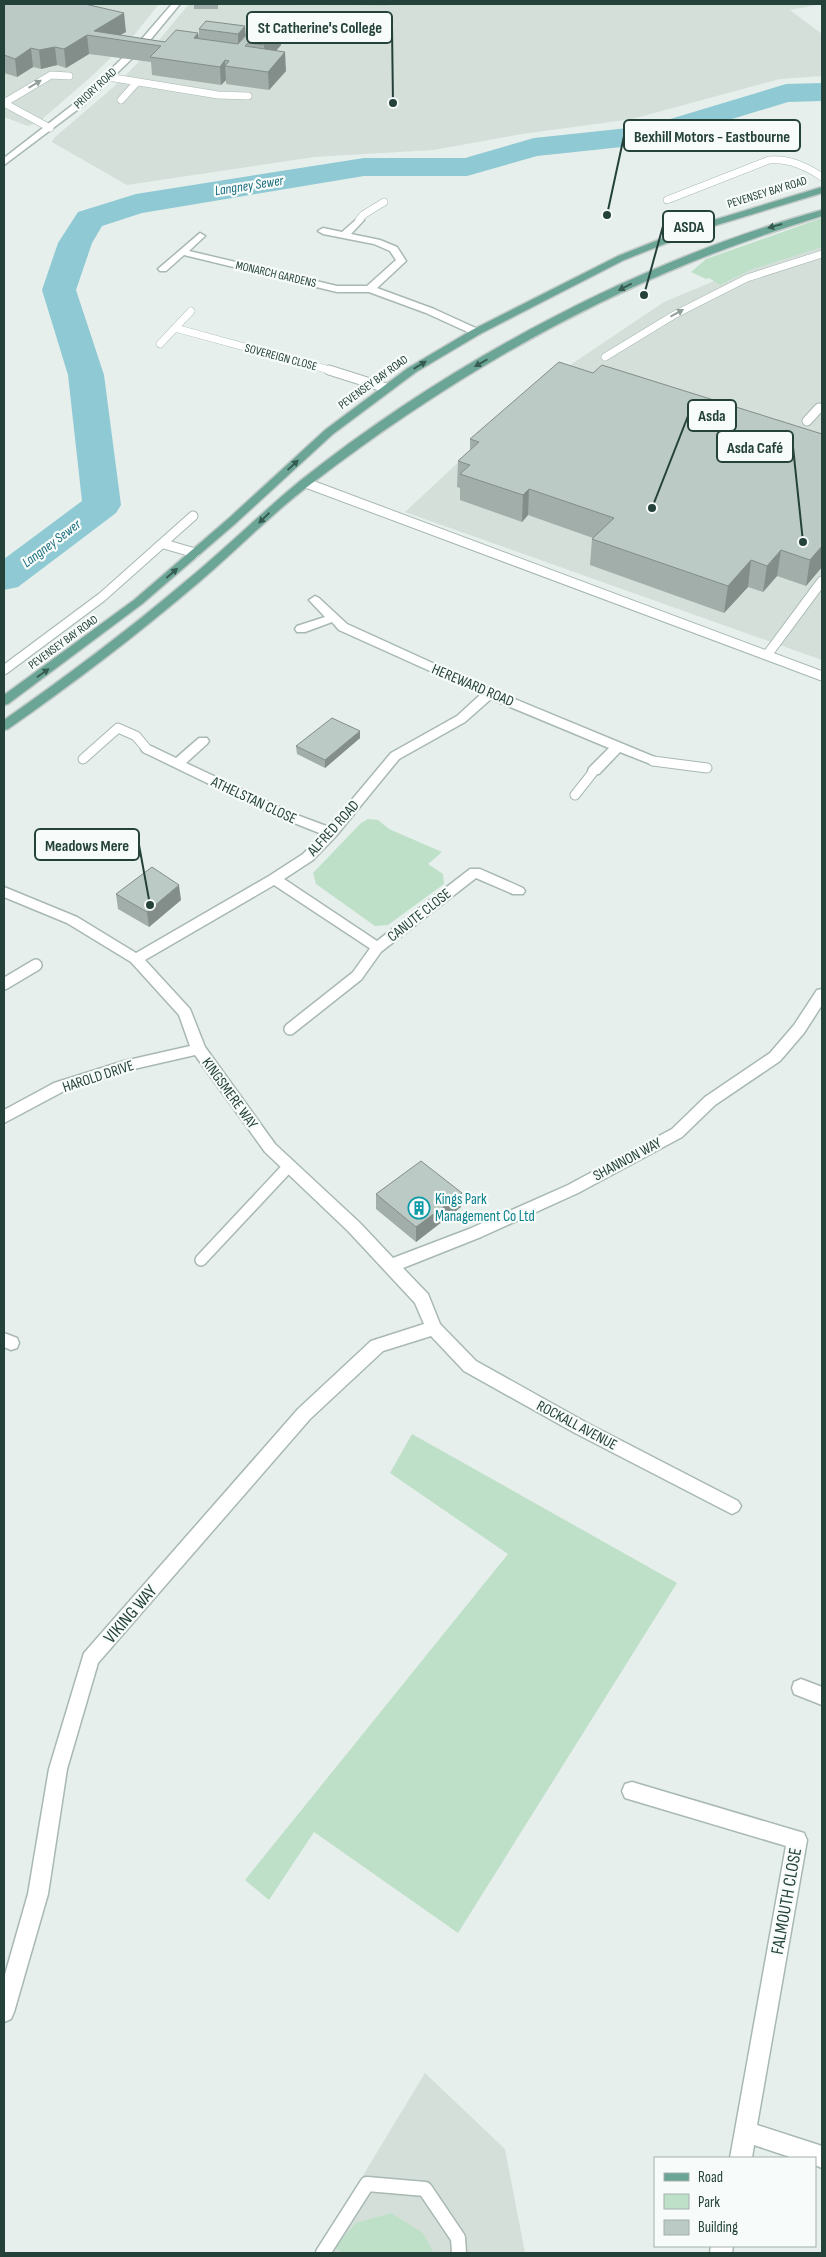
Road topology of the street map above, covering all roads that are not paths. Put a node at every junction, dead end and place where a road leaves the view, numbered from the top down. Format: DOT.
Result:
graph roads {
  1 [pos="176,4"];
  2 [pos="69,76"];
  3 [pos="108,77"];
  4 [pos="137,82"];
  5 [pos="248,96"];
  6 [pos="121,100"];
  7 [pos="4,103"];
  8 [pos="50,128"];
  9 [pos="4,162"];
  10 [pos="822,177"];
  11 [pos="822,190"];
  12 [pos="667,200"];
  13 [pos="384,202"];
  14 [pos="822,213"];
  15 [pos="359,220"];
  16 [pos="323,231"];
  17 [pos="344,235"];
  18 [pos="200,236"];
  19 [pos="182,252"];
  20 [pos="822,254"];
  21 [pos="163,269"];
  22 [pos="370,289"];
  23 [pos="191,311"];
  24 [pos="175,328"];
  25 [pos="476,332"];
  26 [pos="160,344"];
  27 [pos="605,357"];
  28 [pos="386,388"];
  29 [pos="821,408"];
  30 [pos="807,421"];
  31 [pos="306,483"];
  32 [pos="193,516"];
  33 [pos="164,544"];
  34 [pos="195,553"];
  35 [pos="822,581"];
  36 [pos="315,600"];
  37 [pos="334,618"];
  38 [pos="300,629"];
  39 [pos="767,655"];
  40 [pos="4,670"];
  41 [pos="822,676"];
  42 [pos="490,693"];
  43 [pos="4,701"];
  44 [pos="4,726"];
  45 [pos="203,742"];
  46 [pos="617,747"];
  47 [pos="146,749"];
  48 [pos="83,760"];
  49 [pos="653,760"];
  50 [pos="177,764"];
  51 [pos="707,768"];
  52 [pos="594,771"];
  53 [pos="575,795"];
  54 [pos="331,833"];
  55 [pos="274,879"];
  56 [pos="4,892"];
  57 [pos="518,892"];
  58 [pos="377,948"];
  59 [pos="136,960"];
  60 [pos="36,965"];
  61 [pos="4,984"];
  62 [pos="822,994"];
  63 [pos="290,1029"];
  64 [pos="198,1049"];
  65 [pos="4,1117"];
  66 [pos="289,1166"];
  67 [pos="201,1260"];
  68 [pos="391,1266"];
  69 [pos="434,1328"];
  70 [pos="732,1506"];
  71 [pos="801,1688"];
  72 [pos="822,1696"];
  73 [pos="632,1791"];
  74 [pos="5,2004"];
  75 [pos="746,2132"];
  76 [pos="741,2157"];
  77 [pos="822,2157"];
  78 [pos="324,2253"];
  79 [pos="459,2253"];
  1 -- 3 [label="street, PRIORY ROAD"];
  7 -- 2 [label="lane, one-way"];
  3 -- 4 [label="lane"];
  3 -- 8 [label="street, PRIORY ROAD"];
  4 -- 5 [label="lane"];
  4 -- 6 [label="lane"];
  7 -- 8 [label="lane"];
  8 -- 9 [label="street, PRIORY ROAD"];
  10 -- 12 [label="lane"];
  11 -- 25 [label="main road, PEVENSEY BAY ROAD"];
  13 -- 15 [label="lane"];
  14 -- 31 [label="main road, one-way"];
  15 -- 17 [label="street"];
  16 -- 17 [label="street"];
  17 -- 22 [label="street"];
  18 -- 19 [label="street"];
  19 -- 21 [label="street"];
  19 -- 22 [label="street, MONARCH GARDENS"];
  27 -- 20 [label="lane, one-way"];
  22 -- 25 [label="street, MONARCH GARDENS"];
  23 -- 24 [label="lane"];
  24 -- 26 [label="lane"];
  24 -- 28 [label="lane, SOVEREIGN CLOSE"];
  28 -- 25 [label="main road, PEVENSEY BAY ROAD, one-way"];
  34 -- 28 [label="main road, PEVENSEY BAY ROAD, one-way"];
  29 -- 30 [label="lane"];
  31 -- 39 [label="lane"];
  31 -- 44 [label="main road, one-way"];
  32 -- 33 [label="lane"];
  33 -- 34 [label="lane"];
  33 -- 40 [label="lane"];
  43 -- 34 [label="main road, PEVENSEY BAY ROAD, one-way"];
  35 -- 39 [label="lane"];
  36 -- 37 [label="street, HEREWARD ROAD"];
  37 -- 38 [label="street"];
  37 -- 42 [label="street, HEREWARD ROAD"];
  39 -- 41 [label="lane"];
  42 -- 46 [label="street, HEREWARD ROAD"];
  42 -- 54 [label="street, ALFRED ROAD"];
  45 -- 50 [label="street"];
  46 -- 49 [label="street, HEREWARD ROAD"];
  46 -- 52 [label="street"];
  47 -- 48 [label="lane"];
  47 -- 50 [label="street, ATHELSTAN CLOSE"];
  49 -- 51 [label="lane"];
  50 -- 54 [label="street, ATHELSTAN CLOSE"];
  52 -- 53 [label="lane"];
  54 -- 55 [label="street, ALFRED ROAD"];
  55 -- 58 [label="street, CANUTE CLOSE"];
  55 -- 59 [label="street, ALFRED ROAD"];
  56 -- 59 [label="street, KINGSMERE WAY"];
  57 -- 58 [label="street, CANUTE CLOSE"];
  58 -- 63 [label="lane"];
  59 -- 64 [label="street, KINGSMERE WAY"];
  60 -- 61 [label="lane"];
  62 -- 68 [label="street, SHANNON WAY"];
  64 -- 65 [label="street, HAROLD DRIVE"];
  64 -- 66 [label="street, KINGSMERE WAY"];
  66 -- 67 [label="lane"];
  66 -- 68 [label="street, KINGSMERE WAY"];
  68 -- 69 [label="street, KINGSMERE WAY"];
  69 -- 70 [label="street, ROCKALL AVENUE"];
  69 -- 74 [label="street, VIKING WAY"];
  71 -- 72 [label="street"];
  73 -- 75 [label="street, FALMOUTH CLOSE"];
  75 -- 76 [label="street, FALMOUTH CLOSE"];
  75 -- 77 [label="street"];
  78 -- 79 [label="lane"];
}
